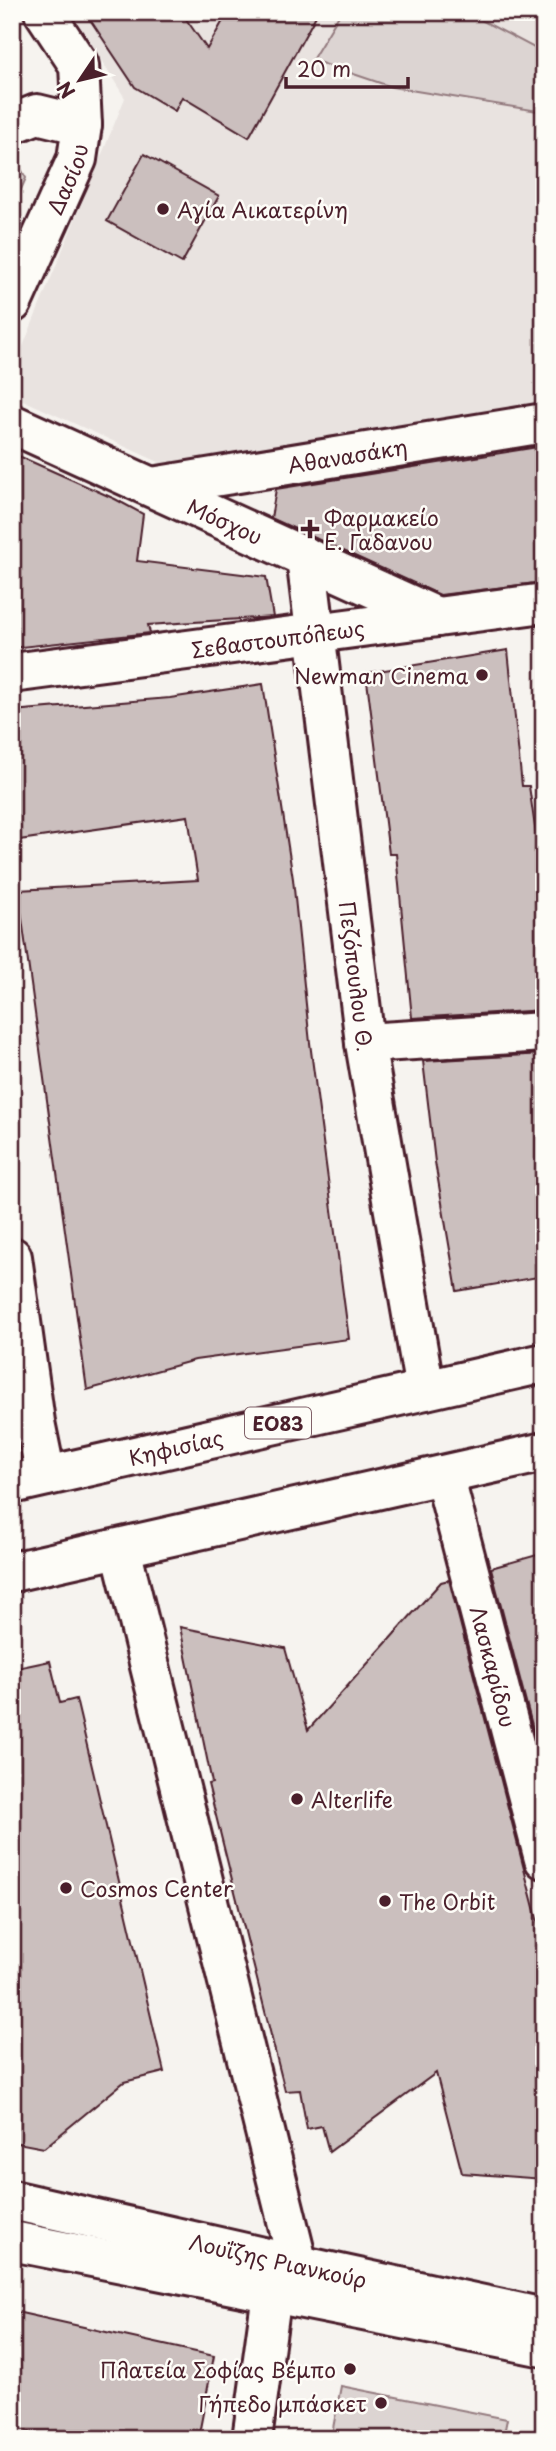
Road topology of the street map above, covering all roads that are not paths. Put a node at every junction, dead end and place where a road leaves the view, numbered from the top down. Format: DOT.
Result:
graph roads {
  1 [pos="44,12"];
  2 [pos="12,124"];
  3 [pos="82,125"];
  4 [pos="12,303"];
  5 [pos="544,423"];
  6 [pos="12,424"];
  7 [pos="152,486"];
  8 [pos="306,557"];
  9 [pos="544,603"];
  10 [pos="437,617"];
  11 [pos="316,633"];
  12 [pos="12,673"];
  13 [pos="544,1032"];
  14 [pos="365,1043"];
  15 [pos="12,1257"];
  16 [pos="544,1363"];
  17 [pos="425,1390"];
  18 [pos="544,1452"];
  19 [pos="444,1475"];
  20 [pos="29,1480"];
  21 [pos="121,1549"];
  22 [pos="12,1572"];
  23 [pos="544,1859"];
  24 [pos="12,2200"];
  25 [pos="12,2241"];
  26 [pos="298,2265"];
  27 [pos="272,2293"];
  28 [pos="544,2318"];
  29 [pos="544,2347"];
  30 [pos="252,2439"];
  1 -- 3 [label="street, Δασίου"];
  2 -- 3 [label="street"];
  3 -- 4 [label="street, Δασίου"];
  5 -- 7 [label="street, Αθανασάκη"];
  6 -- 7 [label="street, Μόσχου"];
  7 -- 8 [label="street, Μόσχου"];
  8 -- 10 [label="street, Μόσχου"];
  8 -- 11 [label="street, Πεζόπουλου Θ."];
  9 -- 10 [label="street, Σεβαστουπόλεως"];
  10 -- 11 [label="street, Σεβαστουπόλεως"];
  11 -- 12 [label="street, Σεβαστουπόλεως"];
  11 -- 14 [label="street, Πεζόπουλου Θ."];
  13 -- 14 [label="street"];
  14 -- 17 [label="street, Πεζόπουλου Θ."];
  15 -- 20 [label="street"];
  16 -- 17 [label="street, Κηφισίας / ΕΟ83"];
  17 -- 20 [label="street, Κηφισίας / ΕΟ83"];
  18 -- 19 [label="street"];
  19 -- 21 [label="street"];
  19 -- 23 [label="street, Λασκαρίδου"];
  21 -- 22 [label="street"];
  21 -- 26 [label="street"];
  24 -- 26 [label="street, Λουΐζης Ριανκούρ"];
  25 -- 27 [label="street, Λουΐζης Ριανκούρ"];
  26 -- 28 [label="street, Λουΐζης Ριανκούρ"];
  27 -- 29 [label="street, Λουΐζης Ριανκούρ"];
  27 -- 30 [label="street"];
}
